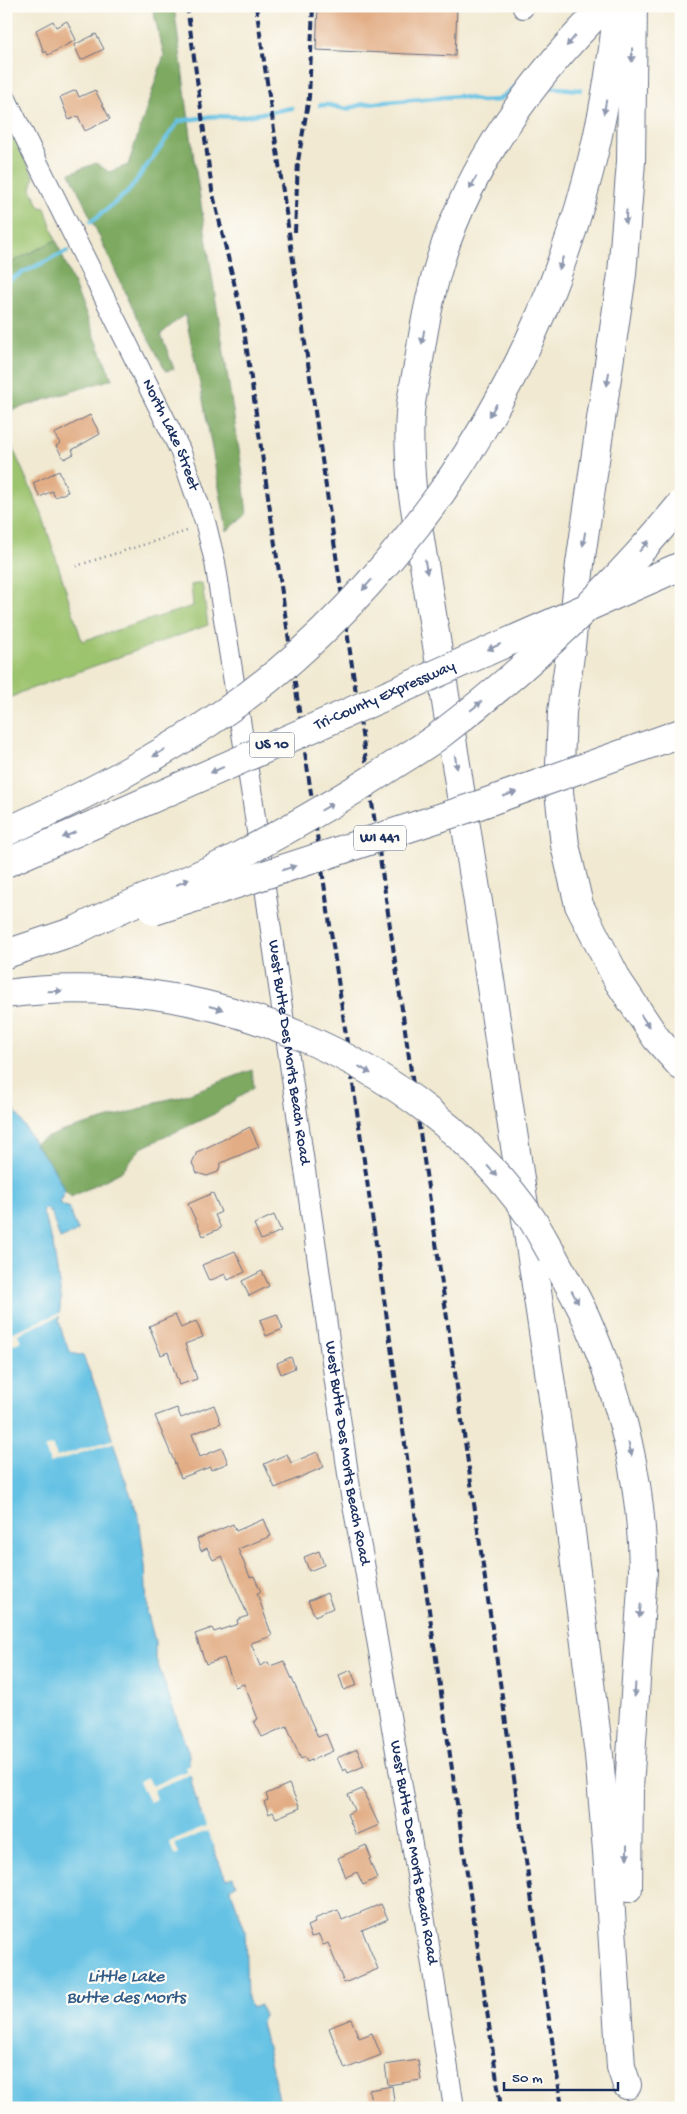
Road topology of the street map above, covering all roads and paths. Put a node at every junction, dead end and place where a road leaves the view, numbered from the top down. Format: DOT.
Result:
graph roads {
  1 [pos="605,6"];
  2 [pos="618,6"];
  3 [pos="634,6"];
  4 [pos="6,99"];
  5 [pos="681,504"];
  6 [pos="206,525"];
  7 [pos="76,566"];
  8 [pos="681,566"];
  9 [pos="681,733"];
  10 [pos="252,796"];
  11 [pos="6,832"];
  12 [pos="6,863"];
  13 [pos="75,931"];
  14 [pos="6,954"];
  15 [pos="6,994"];
  16 [pos="681,1066"];
  17 [pos="628,2096"];
  18 [pos="454,2108"];
  1 -- 17 [label="highway, one-way"];
  2 -- 11 [label="highway, one-way, bridge"];
  3 -- 16 [label="highway, one-way"];
  4 -- 6 [label="street, North Lake Street"];
  13 -- 5 [label="highway, one-way, bridge"];
  6 -- 7 [label="path"];
  6 -- 10 [label="street, North Lake Street"];
  8 -- 12 [label="highway, Tri-County Expressway / US 10, one-way, bridge"];
  13 -- 9 [label="highway, WI 441, one-way, bridge"];
  10 -- 18 [label="street, West Butte Des Morts Beach Road"];
  13 -- 14 [label="highway, WI 441"];
  15 -- 17 [label="highway, one-way, bridge"];
}
